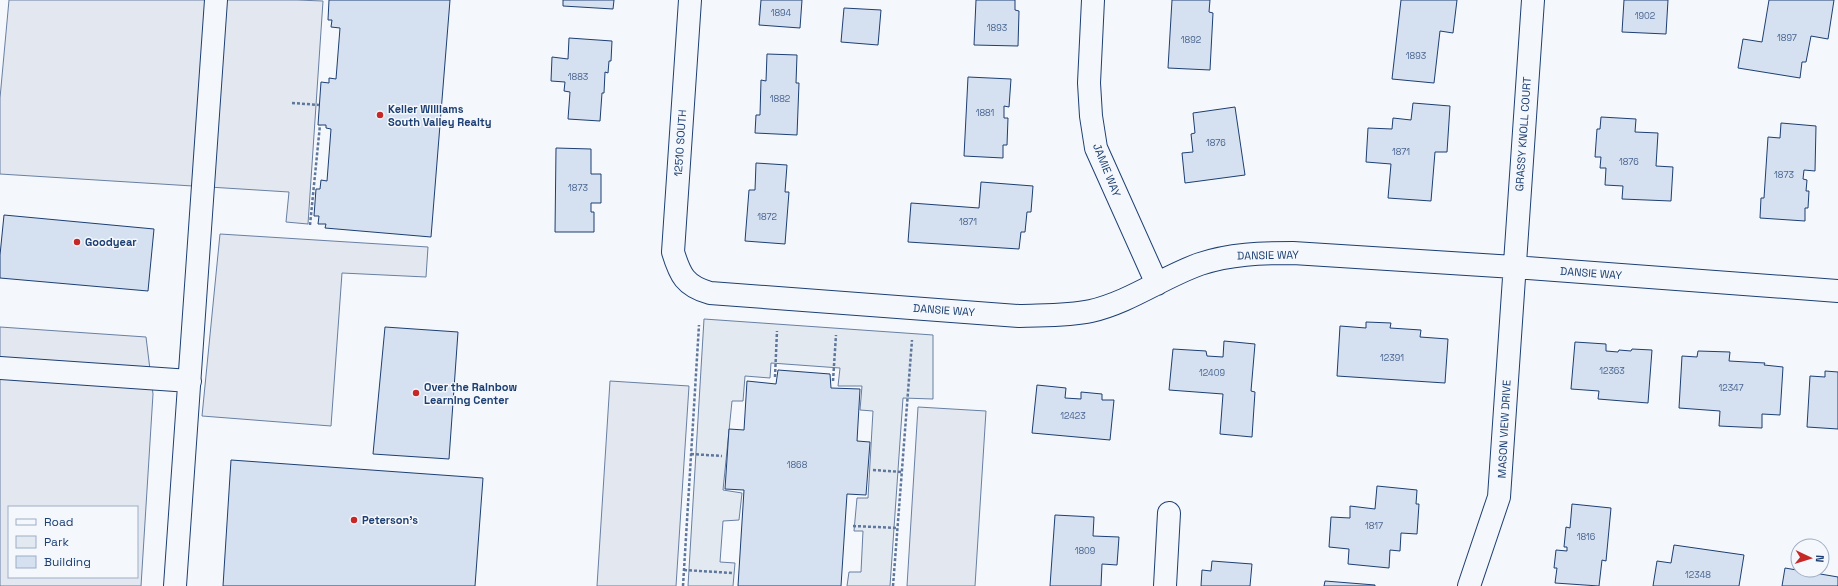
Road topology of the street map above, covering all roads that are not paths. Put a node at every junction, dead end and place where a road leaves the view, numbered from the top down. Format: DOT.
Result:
graph roads {
  1 [pos="216,0"];
  2 [pos="690,0"];
  3 [pos="1094,0"];
  4 [pos="1533,0"];
  5 [pos="1514,267"];
  6 [pos="688,283"];
  7 [pos="1157,284"];
  8 [pos="1838,292"];
  9 [pos="0,368"];
  10 [pos="190,381"];
  11 [pos="1169,513"];
  12 [pos="175,586"];
  13 [pos="1165,586"];
  14 [pos="1469,586"];
  1 -- 10 [label="street"];
  2 -- 6 [label="street, 12510 SOUTH"];
  3 -- 7 [label="street, JAMIE WAY"];
  4 -- 5 [label="street, GRASSY KNOLL COURT"];
  5 -- 7 [label="street, DANSIE WAY"];
  5 -- 8 [label="street, DANSIE WAY"];
  5 -- 14 [label="street, MASON VIEW DRIVE"];
  6 -- 7 [label="street, DANSIE WAY"];
  9 -- 10 [label="street"];
  10 -- 12 [label="street"];
  11 -- 13 [label="street"];
}
